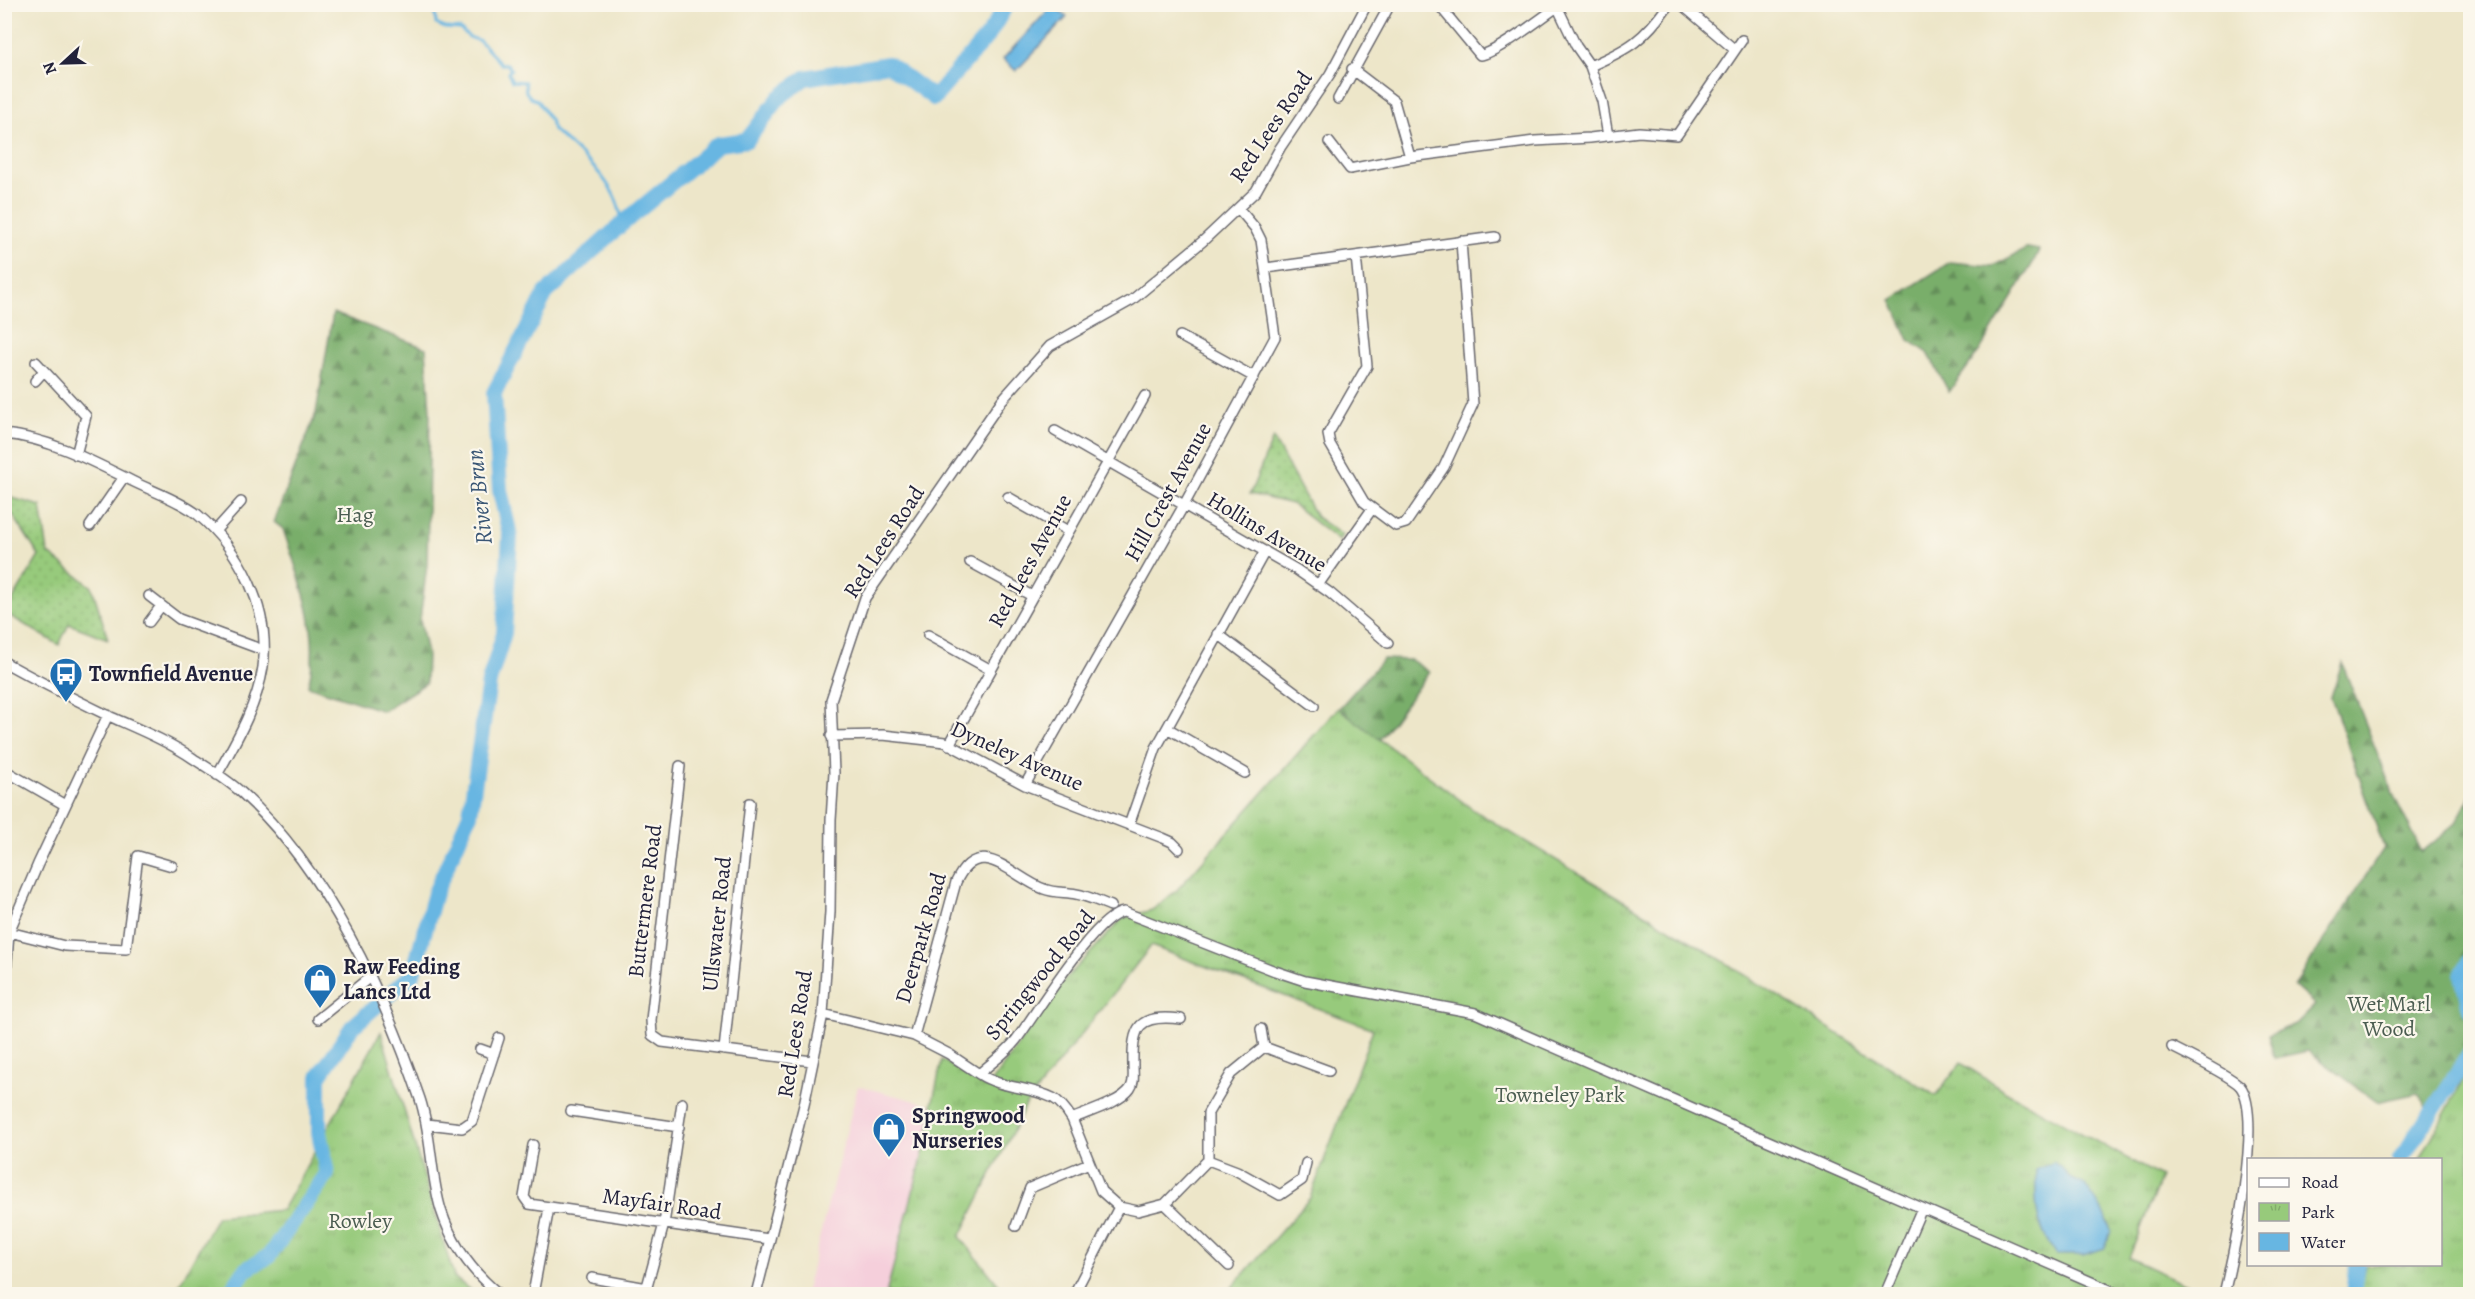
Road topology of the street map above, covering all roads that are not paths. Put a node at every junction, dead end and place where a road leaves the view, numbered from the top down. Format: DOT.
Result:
graph roads {
  1 [pos="1367,4"];
  2 [pos="1438,4"];
  3 [pos="1669,4"];
  4 [pos="1681,4"];
  5 [pos="1557,6"];
  6 [pos="1387,10"];
  7 [pos="1742,40"];
  8 [pos="1735,50"];
  9 [pos="1590,66"];
  10 [pos="1353,70"];
  11 [pos="1338,99"];
  12 [pos="1608,136"];
  13 [pos="1329,142"];
  14 [pos="1410,157"];
  15 [pos="1238,208"];
  16 [pos="1495,237"];
  17 [pos="1461,242"];
  18 [pos="1356,256"];
  19 [pos="1266,268"];
  20 [pos="1180,336"];
  21 [pos="36,362"];
  22 [pos="44,371"];
  23 [pos="1254,377"];
  24 [pos="35,381"];
  25 [pos="1145,396"];
  26 [pos="1055,431"];
  27 [pos="4,434"];
  28 [pos="76,455"];
  29 [pos="1107,461"];
  30 [pos="124,477"];
  31 [pos="1008,496"];
  32 [pos="241,502"];
  33 [pos="1184,505"];
  34 [pos="1372,509"];
  35 [pos="90,526"];
  36 [pos="215,531"];
  37 [pos="1068,531"];
  38 [pos="1265,551"];
  39 [pos="970,562"];
  40 [pos="1318,585"];
  41 [pos="149,596"];
  42 [pos="1032,596"];
  43 [pos="162,606"];
  44 [pos="149,622"];
  45 [pos="1218,634"];
  46 [pos="928,635"];
  47 [pos="1388,643"];
  48 [pos="263,650"];
  49 [pos="4,662"];
  50 [pos="991,670"];
  51 [pos="1314,705"];
  52 [pos="108,715"];
  53 [pos="1167,728"];
  54 [pos="831,736"];
  55 [pos="950,745"];
  56 [pos="680,766"];
  57 [pos="4,770"];
  58 [pos="1245,774"];
  59 [pos="217,775"];
  60 [pos="1025,785"];
  61 [pos="750,803"];
  62 [pos="65,805"];
  63 [pos="1129,825"];
  64 [pos="1179,849"];
  65 [pos="172,866"];
  66 [pos="1111,906"];
  67 [pos="9,932"];
  68 [pos="6,968"];
  69 [pos="370,977"];
  70 [pos="4,1005"];
  71 [pos="823,1014"];
  72 [pos="318,1019"];
  73 [pos="1181,1019"];
  74 [pos="1261,1029"];
  75 [pos="914,1036"];
  76 [pos="500,1038"];
  77 [pos="1264,1047"];
  78 [pos="2172,1047"];
  79 [pos="480,1049"];
  80 [pos="724,1050"];
  81 [pos="494,1054"];
  82 [pos="812,1060"];
  83 [pos="1329,1071"];
  84 [pos="978,1074"];
  85 [pos="682,1103"];
  86 [pos="571,1111"];
  87 [pos="1072,1119"];
  88 [pos="427,1124"];
  89 [pos="679,1127"];
  90 [pos="533,1144"];
  91 [pos="1208,1160"];
  92 [pos="1306,1162"];
  93 [pos="1089,1163"];
  94 [pos="1165,1204"];
  95 [pos="1119,1207"];
  96 [pos="549,1208"];
  97 [pos="1922,1208"];
  98 [pos="664,1224"];
  99 [pos="1016,1226"];
  100 [pos="769,1239"];
  101 [pos="1229,1266"];
  102 [pos="592,1278"];
  103 [pos="646,1291"];
  104 [pos="499,1294"];
  105 [pos="533,1294"];
  106 [pos="756,1294"];
  107 [pos="1074,1294"];
  108 [pos="1885,1294"];
  109 [pos="2118,1294"];
  110 [pos="2224,1294"];
  1 -- 15 [label="street, Red Lees Road"];
  2 -- 5 [label="street"];
  3 -- 9 [label="street"];
  4 -- 8 [label="street"];
  5 -- 9 [label="street"];
  6 -- 10 [label="street"];
  7 -- 8 [label="street"];
  8 -- 12 [label="street"];
  9 -- 12 [label="street"];
  10 -- 11 [label="street"];
  10 -- 14 [label="street"];
  12 -- 14 [label="street"];
  13 -- 14 [label="street"];
  15 -- 19 [label="street, Hill Crest Avenue"];
  15 -- 54 [label="street, Red Lees Road"];
  16 -- 17 [label="street"];
  17 -- 18 [label="street"];
  17 -- 34 [label="street"];
  18 -- 19 [label="street"];
  18 -- 34 [label="street"];
  19 -- 23 [label="street, Hill Crest Avenue"];
  20 -- 23 [label="street"];
  21 -- 22 [label="street"];
  22 -- 24 [label="street"];
  22 -- 28 [label="street"];
  23 -- 33 [label="street, Hill Crest Avenue"];
  25 -- 29 [label="street, Red Lees Avenue"];
  26 -- 29 [label="street, Hollins Avenue"];
  27 -- 28 [label="street"];
  28 -- 30 [label="street"];
  29 -- 33 [label="street, Hollins Avenue"];
  29 -- 37 [label="street, Red Lees Avenue"];
  30 -- 35 [label="street"];
  30 -- 36 [label="street"];
  31 -- 37 [label="street"];
  32 -- 36 [label="street"];
  33 -- 38 [label="street, Hollins Avenue"];
  33 -- 60 [label="street, Hill Crest Avenue"];
  34 -- 40 [label="street"];
  36 -- 48 [label="street"];
  37 -- 42 [label="street, Red Lees Avenue"];
  38 -- 40 [label="street, Hollins Avenue"];
  38 -- 45 [label="street"];
  39 -- 42 [label="street"];
  40 -- 47 [label="street, Hollins Avenue"];
  41 -- 43 [label="street"];
  42 -- 50 [label="street, Red Lees Avenue"];
  43 -- 44 [label="street"];
  43 -- 48 [label="street"];
  45 -- 51 [label="street"];
  45 -- 53 [label="street"];
  46 -- 50 [label="street"];
  48 -- 59 [label="street"];
  49 -- 52 [label="street"];
  50 -- 55 [label="street, Red Lees Avenue"];
  52 -- 59 [label="street"];
  52 -- 62 [label="street"];
  53 -- 58 [label="street"];
  53 -- 63 [label="street"];
  54 -- 55 [label="street, Dyneley Avenue"];
  54 -- 71 [label="street, Red Lees Road"];
  55 -- 60 [label="street, Dyneley Avenue"];
  56 -- 80 [label="street, Buttermere Road"];
  57 -- 62 [label="street"];
  59 -- 69 [label="street"];
  60 -- 63 [label="street, Dyneley Avenue"];
  61 -- 80 [label="street, Ullswater Road"];
  62 -- 67 [label="street"];
  63 -- 64 [label="street, Dyneley Avenue"];
  65 -- 67 [label="street"];
  66 -- 75 [label="street, Deerpark Road"];
  67 -- 68 [label="street"];
  68 -- 70 [label="street"];
  69 -- 72 [label="street"];
  69 -- 88 [label="street"];
  71 -- 75 [label="street"];
  71 -- 82 [label="street, Red Lees Road"];
  73 -- 87 [label="street"];
  74 -- 77 [label="street"];
  75 -- 84 [label="street"];
  76 -- 81 [label="street"];
  77 -- 83 [label="street"];
  77 -- 91 [label="street"];
  78 -- 110 [label="street"];
  79 -- 81 [label="street"];
  80 -- 82 [label="street"];
  81 -- 88 [label="street"];
  82 -- 100 [label="street, Red Lees Road"];
  84 -- 87 [label="street"];
  84 -- 97 [label="street, Springwood Road"];
  85 -- 89 [label="street"];
  86 -- 89 [label="street"];
  87 -- 93 [label="street"];
  88 -- 104 [label="street"];
  89 -- 98 [label="street"];
  90 -- 96 [label="street, Mayfair Road"];
  91 -- 92 [label="street"];
  91 -- 94 [label="street"];
  93 -- 95 [label="street"];
  93 -- 99 [label="street"];
  94 -- 95 [label="street"];
  94 -- 101 [label="street"];
  95 -- 107 [label="street"];
  96 -- 98 [label="street, Mayfair Road"];
  96 -- 105 [label="street"];
  97 -- 108 [label="street"];
  97 -- 109 [label="street"];
  98 -- 100 [label="street, Mayfair Road"];
  98 -- 103 [label="street"];
  100 -- 106 [label="street, Red Lees Road"];
  102 -- 103 [label="street"];
}
